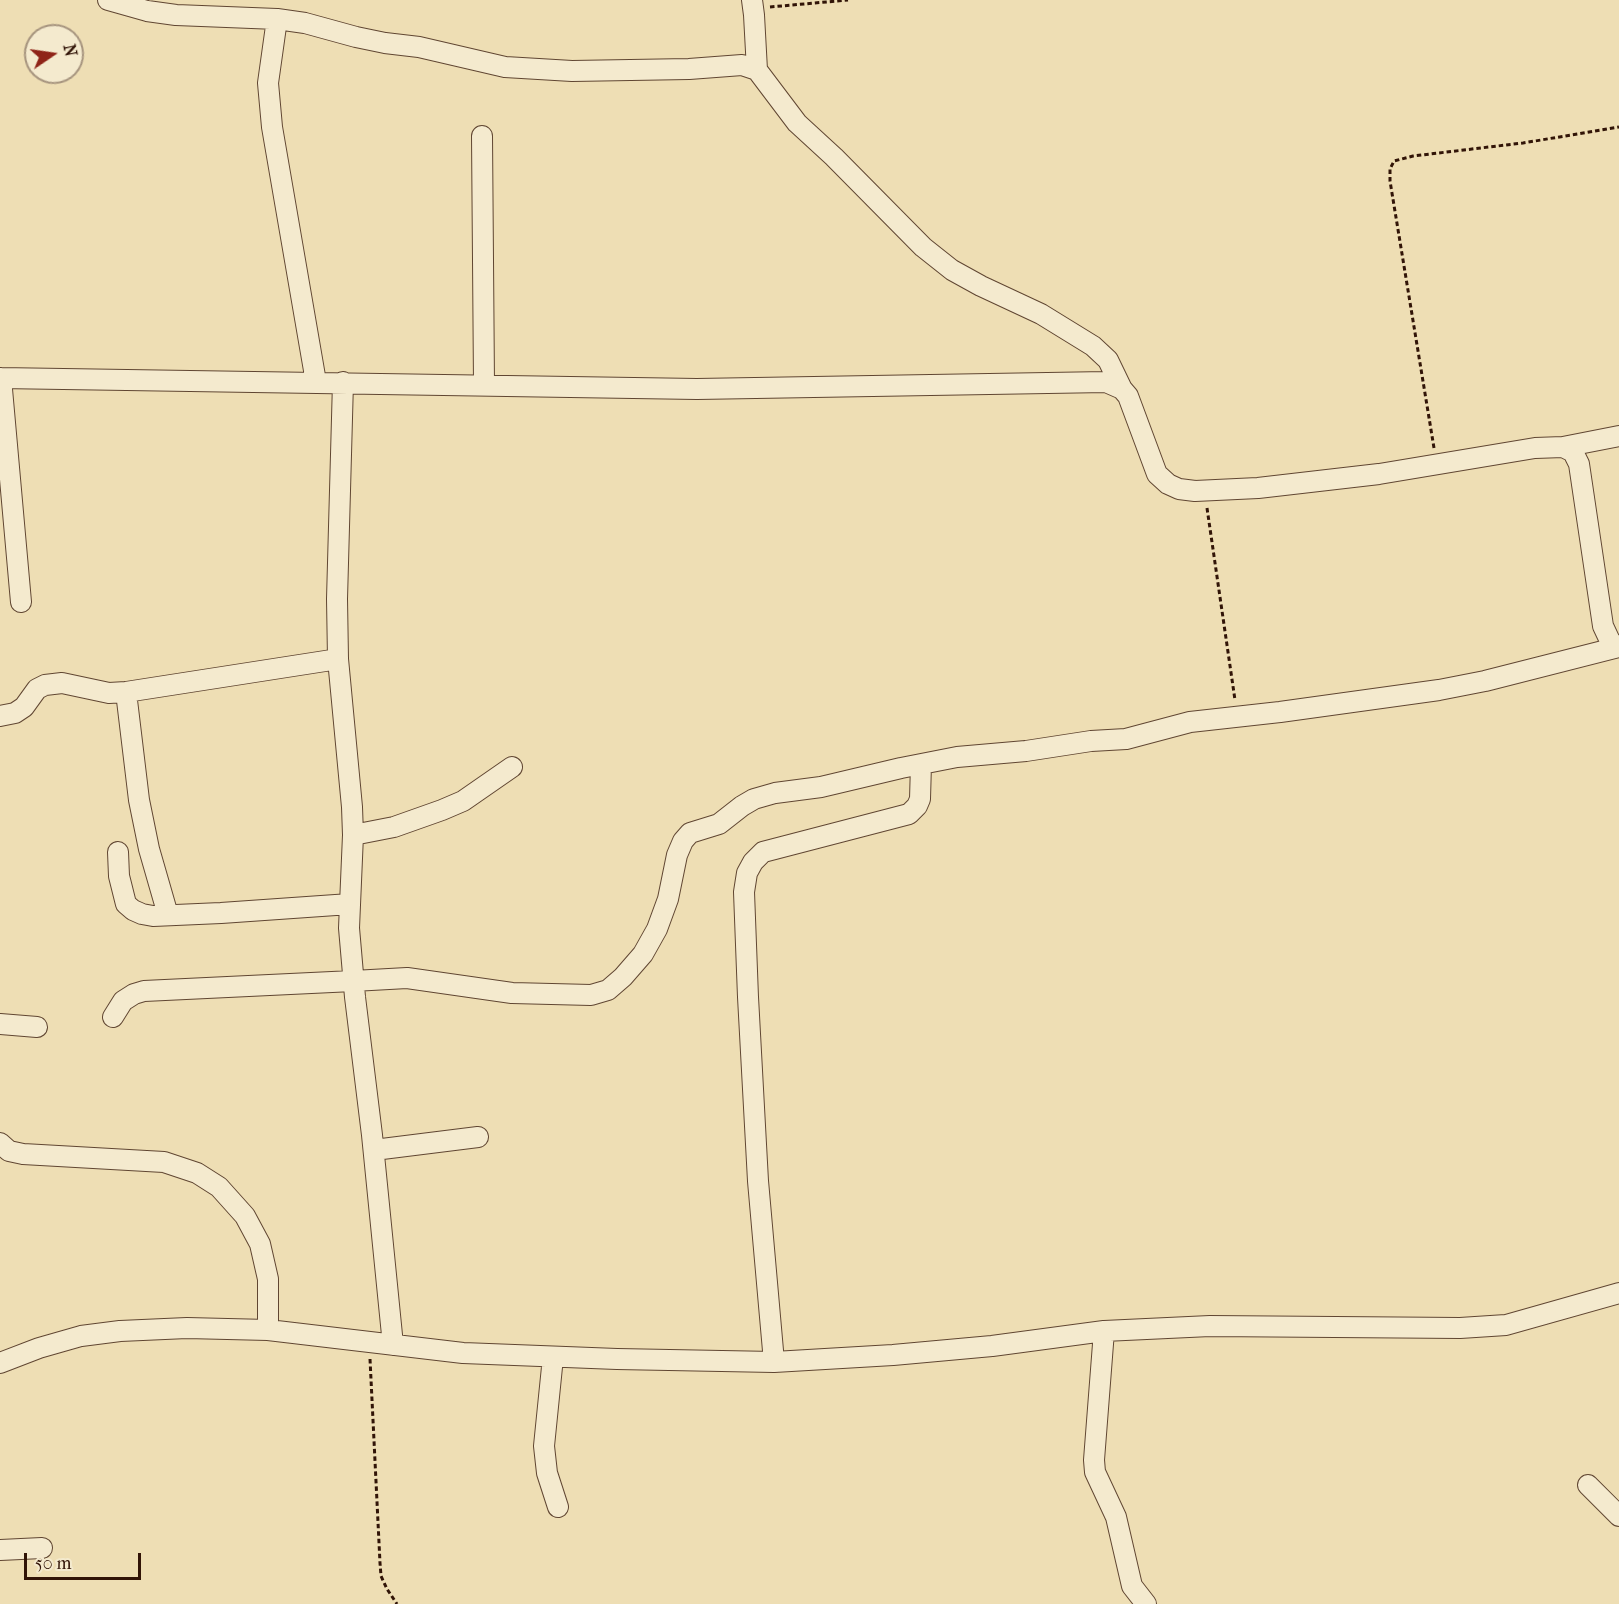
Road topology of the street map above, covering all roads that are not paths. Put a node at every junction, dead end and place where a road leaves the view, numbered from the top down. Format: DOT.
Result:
graph roads {
  1 [pos="108,0"];
  2 [pos="752,4"];
  3 [pos="176,8"];
  4 [pos="277,19"];
  5 [pos="757,70"];
  6 [pos="482,136"];
  7 [pos="0,378"];
  8 [pos="316,382"];
  9 [pos="343,382"];
  10 [pos="484,384"];
  11 [pos="1122,389"];
  12 [pos="1619,436"];
  13 [pos="1563,447"];
  14 [pos="21,602"];
  15 [pos="1619,646"];
  16 [pos="338,659"];
  17 [pos="126,692"];
  18 [pos="0,716"];
  19 [pos="921,764"];
  20 [pos="512,767"];
  21 [pos="353,835"];
  22 [pos="118,852"];
  23 [pos="350,904"];
  24 [pos="168,915"];
  25 [pos="354,981"];
  26 [pos="113,1017"];
  27 [pos="0,1024"];
  28 [pos="38,1027"];
  29 [pos="478,1137"];
  30 [pos="0,1143"];
  31 [pos="374,1150"];
  32 [pos="1619,1293"];
  33 [pos="268,1330"];
  34 [pos="1104,1331"];
  35 [pos="393,1345"];
  36 [pos="553,1356"];
  37 [pos="774,1362"];
  38 [pos="0,1363"];
  39 [pos="1588,1485"];
  40 [pos="558,1508"];
  41 [pos="1619,1516"];
  42 [pos="42,1548"];
  43 [pos="0,1550"];
  44 [pos="1146,1604"];
  1 -- 3 [label="street"];
  2 -- 5 [label="street"];
  3 -- 4 [label="street"];
  4 -- 5 [label="street"];
  4 -- 8 [label="street"];
  5 -- 11 [label="street"];
  6 -- 10 [label="street"];
  7 -- 8 [label="street"];
  7 -- 14 [label="street"];
  8 -- 9 [label="street"];
  9 -- 10 [label="street"];
  9 -- 16 [label="street"];
  10 -- 11 [label="street"];
  11 -- 13 [label="street"];
  12 -- 13 [label="street"];
  13 -- 15 [label="street"];
  15 -- 19 [label="street"];
  16 -- 17 [label="street"];
  16 -- 21 [label="street"];
  17 -- 18 [label="street"];
  17 -- 24 [label="street"];
  19 -- 25 [label="street"];
  19 -- 37 [label="street"];
  20 -- 21 [label="street"];
  21 -- 23 [label="street"];
  22 -- 24 [label="street"];
  23 -- 24 [label="street"];
  23 -- 25 [label="street"];
  25 -- 26 [label="street"];
  25 -- 31 [label="street"];
  27 -- 28 [label="street"];
  29 -- 31 [label="street"];
  30 -- 33 [label="street"];
  31 -- 35 [label="street"];
  32 -- 34 [label="street"];
  33 -- 35 [label="street"];
  33 -- 38 [label="street"];
  34 -- 37 [label="street"];
  34 -- 44 [label="street"];
  35 -- 36 [label="street"];
  36 -- 37 [label="street"];
  36 -- 40 [label="street"];
  39 -- 41 [label="street"];
  42 -- 43 [label="street"];
}
